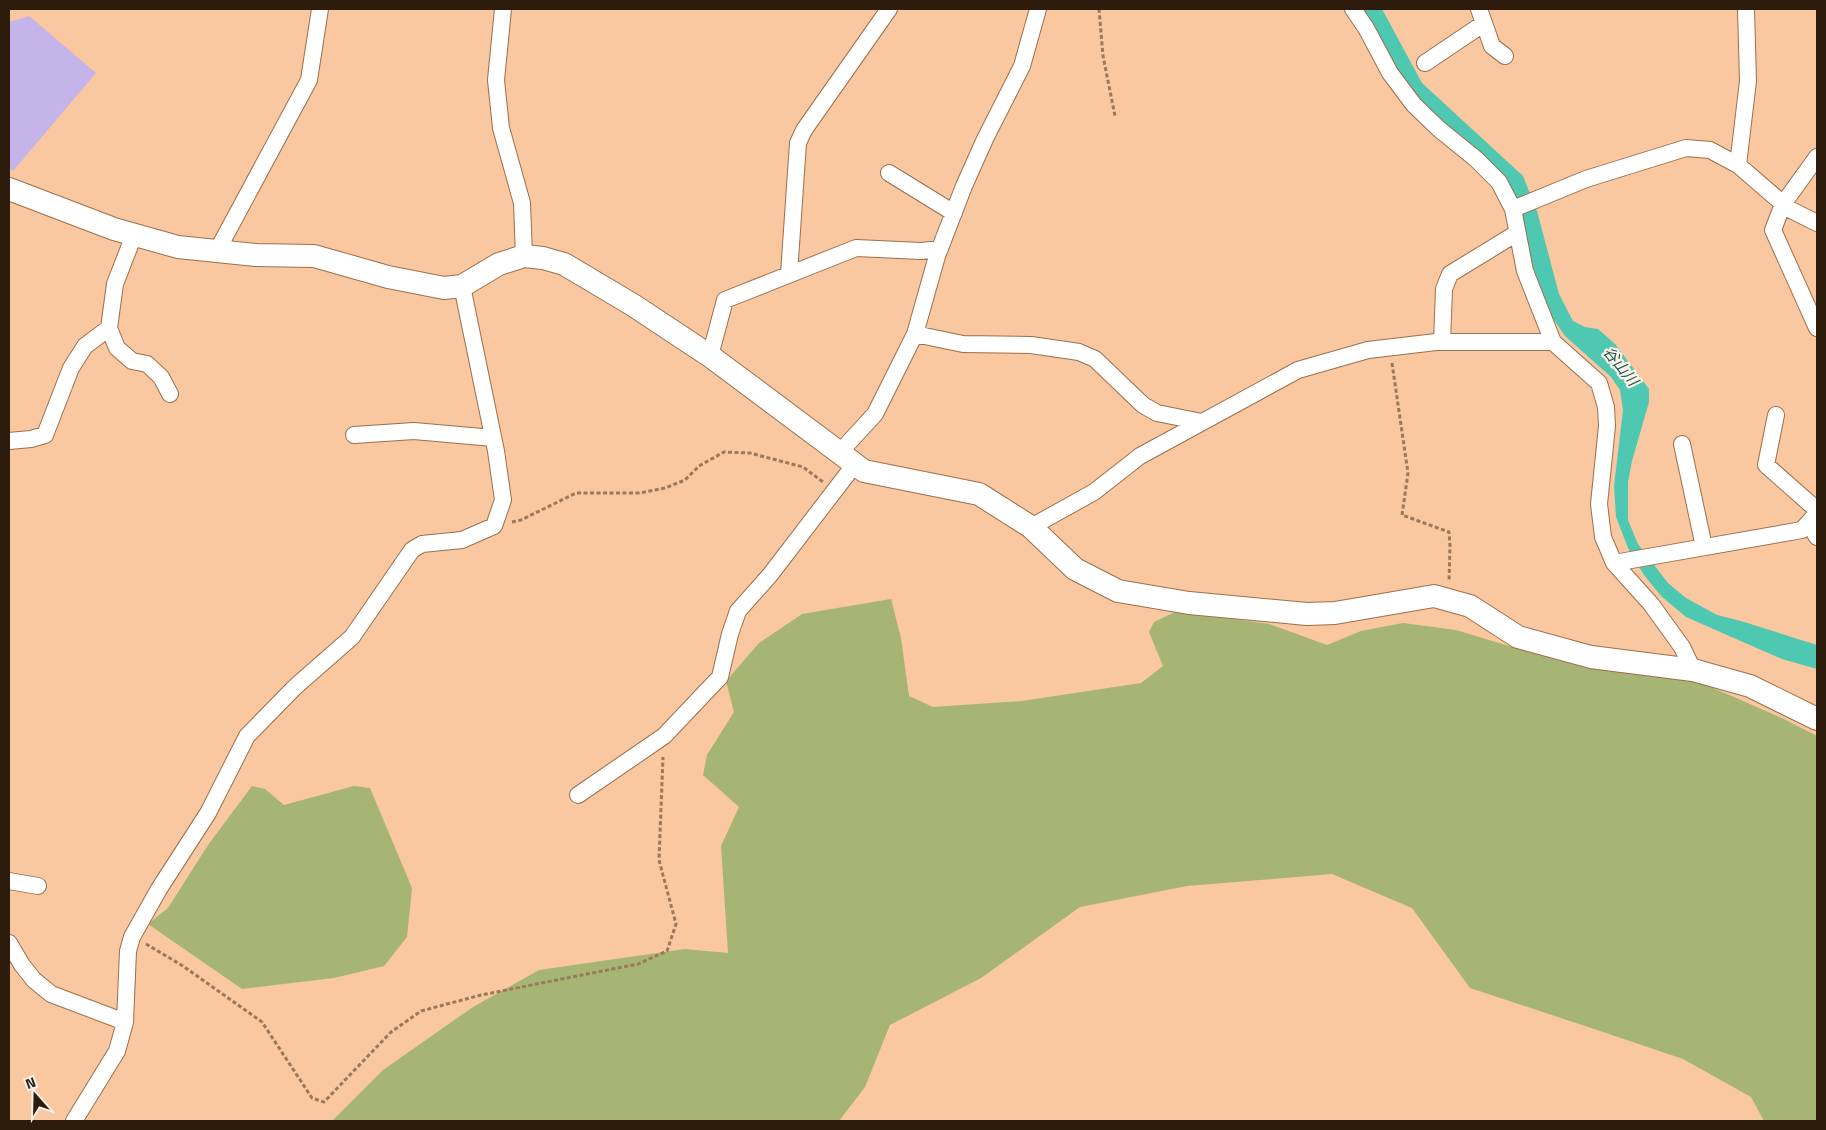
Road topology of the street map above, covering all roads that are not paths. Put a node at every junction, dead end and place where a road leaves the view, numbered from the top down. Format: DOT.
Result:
graph roads {
  1 [pos="320,9"];
  2 [pos="503,9"];
  3 [pos="889,9"];
  4 [pos="1038,9"];
  5 [pos="1353,9"];
  6 [pos="1746,9"];
  7 [pos="1481,16"];
  8 [pos="1505,56"];
  9 [pos="1425,63"];
  10 [pos="1817,157"];
  11 [pos="1738,165"];
  12 [pos="889,173"];
  13 [pos="9,189"];
  14 [pos="1783,204"];
  15 [pos="1513,209"];
  16 [pos="954,213"];
  17 [pos="1817,223"];
  18 [pos="1517,232"];
  19 [pos="134,235"];
  20 [pos="940,249"];
  21 [pos="217,251"];
  22 [pos="524,256"];
  23 [pos="789,274"];
  24 [pos="462,286"];
  25 [pos="109,328"];
  26 [pos="1817,328"];
  27 [pos="914,334"];
  28 [pos="1442,342"];
  29 [pos="1553,342"];
  30 [pos="710,356"];
  31 [pos="170,394"];
  32 [pos="1776,415"];
  33 [pos="1202,422"];
  34 [pos="354,435"];
  35 [pos="493,438"];
  36 [pos="9,441"];
  37 [pos="1682,444"];
  38 [pos="848,458"];
  39 [pos="1815,521"];
  40 [pos="1031,527"];
  41 [pos="1704,547"];
  42 [pos="1614,562"];
  43 [pos="1693,670"];
  44 [pos="1817,719"];
  45 [pos="578,795"];
  46 [pos="9,881"];
  47 [pos="38,886"];
  48 [pos="9,943"];
  49 [pos="125,1022"];
  50 [pos="74,1121"];
  1 -- 21 [label="street"];
  2 -- 22 [label="street"];
  3 -- 23 [label="street"];
  4 -- 16 [label="street"];
  5 -- 15 [label="street"];
  6 -- 11 [label="street"];
  7 -- 8 [label="street"];
  7 -- 9 [label="street"];
  10 -- 14 [label="street"];
  11 -- 14 [label="street"];
  11 -- 15 [label="street"];
  12 -- 16 [label="street"];
  13 -- 19 [label="street"];
  14 -- 17 [label="street"];
  14 -- 26 [label="street"];
  15 -- 18 [label="street"];
  16 -- 20 [label="street"];
  18 -- 28 [label="street"];
  18 -- 29 [label="street"];
  19 -- 21 [label="street"];
  19 -- 25 [label="street"];
  20 -- 23 [label="street"];
  20 -- 27 [label="street"];
  21 -- 24 [label="street"];
  22 -- 24 [label="street"];
  22 -- 30 [label="street"];
  23 -- 30 [label="street"];
  24 -- 35 [label="street"];
  25 -- 31 [label="street"];
  25 -- 36 [label="street"];
  27 -- 33 [label="street"];
  27 -- 38 [label="street"];
  28 -- 29 [label="street"];
  28 -- 33 [label="street"];
  29 -- 42 [label="street"];
  30 -- 38 [label="street"];
  32 -- 39 [label="street"];
  33 -- 40 [label="street"];
  34 -- 35 [label="street"];
  35 -- 49 [label="street"];
  37 -- 41 [label="street"];
  38 -- 40 [label="street"];
  38 -- 45 [label="street"];
  39 -- 41 [label="street"];
  40 -- 43 [label="street"];
  41 -- 42 [label="street"];
  42 -- 43 [label="street"];
  43 -- 44 [label="street"];
  46 -- 47 [label="street"];
  48 -- 49 [label="street"];
  49 -- 50 [label="street"];
}
